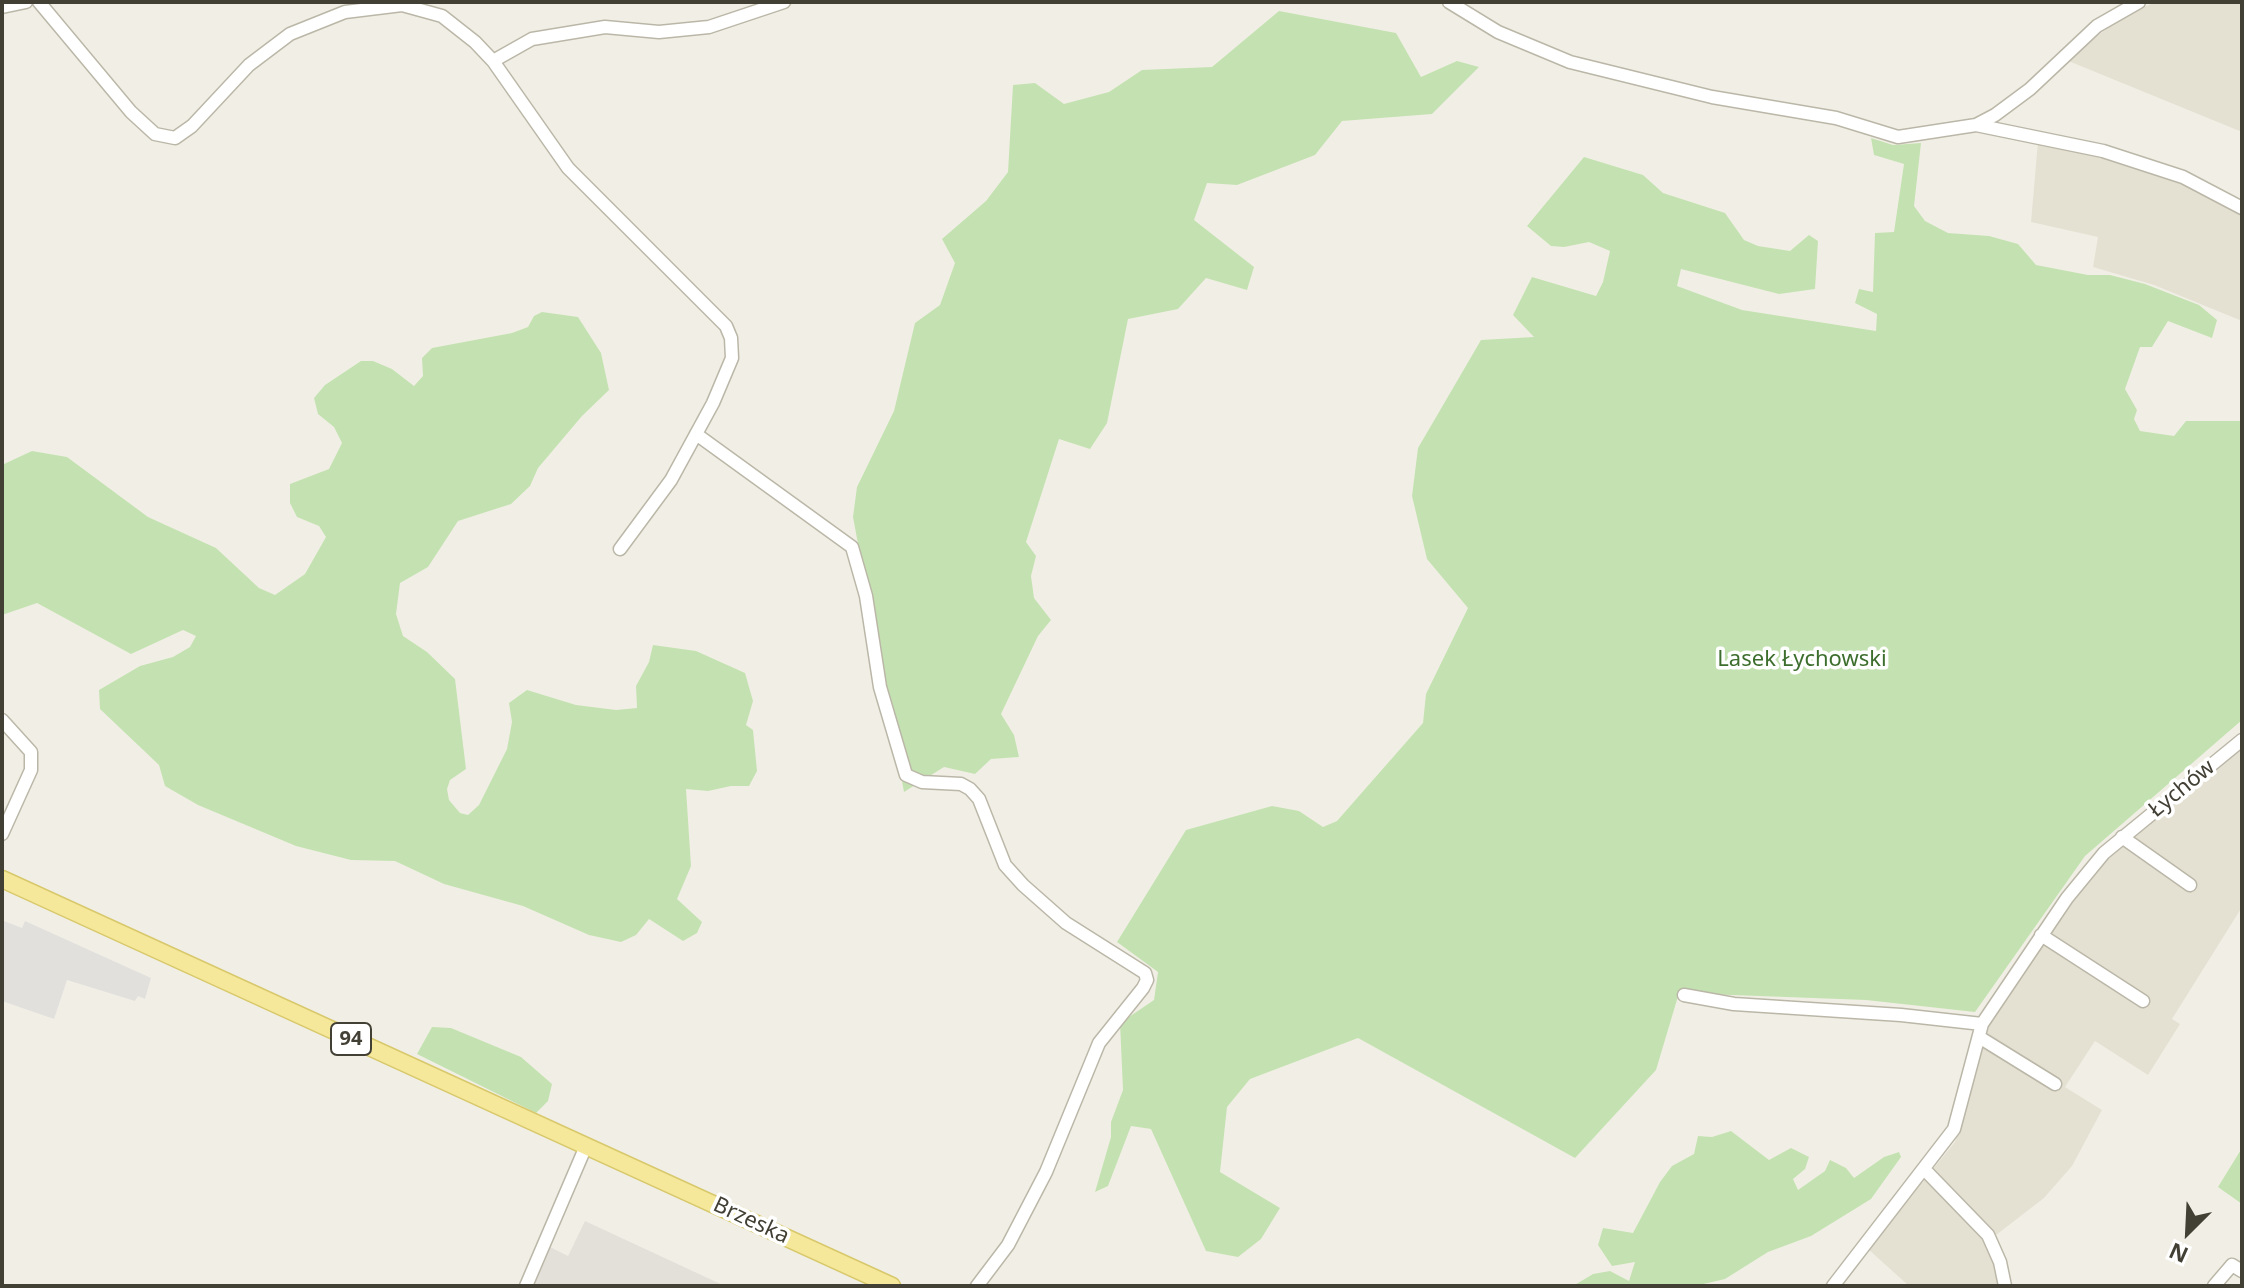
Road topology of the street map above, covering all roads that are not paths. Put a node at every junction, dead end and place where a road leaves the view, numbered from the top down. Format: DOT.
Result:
graph roads {
  1 [pos="26,2"];
  2 [pos="39,2"];
  3 [pos="784,2"];
  4 [pos="1449,2"];
  5 [pos="2139,2"];
  6 [pos="2,7"];
  7 [pos="493,61"];
  8 [pos="1976,125"];
  9 [pos="2242,208"];
  10 [pos="696,434"];
  11 [pos="620,549"];
  12 [pos="2,720"];
  13 [pos="2242,740"];
  14 [pos="2,834"];
  15 [pos="2122,837"];
  16 [pos="2,879"];
  17 [pos="2190,885"];
  18 [pos="2041,935"];
  19 [pos="1684,995"];
  20 [pos="2143,1001"];
  21 [pos="1980,1031"];
  22 [pos="2055,1084"];
  23 [pos="586,1146"];
  24 [pos="1924,1169"];
  25 [pos="2242,1271"];
  26 [pos="526,1286"];
  27 [pos="892,1286"];
  28 [pos="977,1286"];
  29 [pos="1833,1286"];
  30 [pos="2005,1286"];
  31 [pos="2214,1286"];
  1 -- 6 [label="street"];
  2 -- 7 [label="street"];
  3 -- 7 [label="street"];
  4 -- 8 [label="street"];
  5 -- 8 [label="street"];
  7 -- 10 [label="street"];
  8 -- 9 [label="street"];
  10 -- 11 [label="street"];
  10 -- 28 [label="street"];
  12 -- 14 [label="street"];
  13 -- 15 [label="street, Łychów"];
  15 -- 17 [label="street"];
  15 -- 18 [label="street, Łychów"];
  16 -- 23 [label="main road, 94"];
  18 -- 20 [label="street"];
  18 -- 21 [label="street, Łychów"];
  19 -- 21 [label="street"];
  21 -- 22 [label="street"];
  21 -- 24 [label="street, Łychów"];
  23 -- 26 [label="street"];
  23 -- 27 [label="main road, Brzeska / 94"];
  24 -- 29 [label="street, Łychów"];
  24 -- 30 [label="street"];
  25 -- 31 [label="street"];
}
